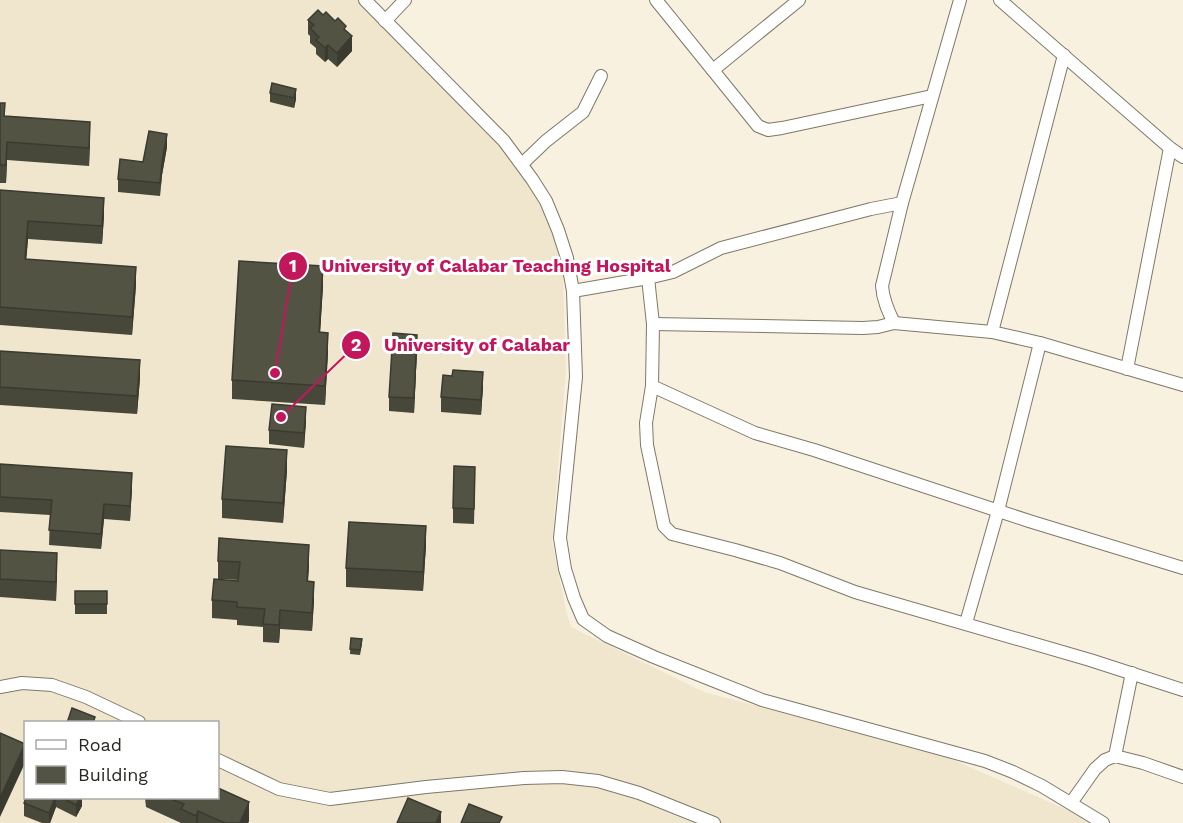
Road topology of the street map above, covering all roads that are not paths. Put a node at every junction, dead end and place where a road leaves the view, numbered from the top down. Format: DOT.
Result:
graph roads {
  1 [pos="365,0"];
  2 [pos="405,0"];
  3 [pos="656,0"];
  4 [pos="800,0"];
  5 [pos="960,0"];
  6 [pos="1000,0"];
  7 [pos="385,21"];
  8 [pos="1064,55"];
  9 [pos="713,70"];
  10 [pos="601,76"];
  11 [pos="932,96"];
  12 [pos="1170,148"];
  13 [pos="1183,157"];
  14 [pos="522,164"];
  15 [pos="902,203"];
  16 [pos="648,279"];
  17 [pos="573,291"];
  18 [pos="894,323"];
  19 [pos="653,324"];
  20 [pos="992,332"];
  21 [pos="1040,343"];
  22 [pos="1127,369"];
  23 [pos="1183,385"];
  24 [pos="652,386"];
  25 [pos="998,511"];
  26 [pos="1183,568"];
  27 [pos="966,623"];
  28 [pos="1132,674"];
  29 [pos="0,687"];
  30 [pos="1183,690"];
  31 [pos="135,721"];
  32 [pos="1115,756"];
  33 [pos="219,760"];
  34 [pos="1183,777"];
  35 [pos="1071,803"];
  36 [pos="714,823"];
  37 [pos="1103,823"];
  1 -- 7 [label="street"];
  2 -- 7 [label="street"];
  3 -- 9 [label="street"];
  4 -- 9 [label="street"];
  5 -- 11 [label="street"];
  6 -- 8 [label="street"];
  7 -- 14 [label="street"];
  8 -- 12 [label="street"];
  8 -- 20 [label="street"];
  9 -- 11 [label="street"];
  10 -- 14 [label="street"];
  11 -- 15 [label="street"];
  12 -- 13 [label="street"];
  12 -- 22 [label="street"];
  14 -- 17 [label="street"];
  15 -- 16 [label="street"];
  15 -- 18 [label="street"];
  16 -- 17 [label="street"];
  16 -- 19 [label="street"];
  17 -- 35 [label="street"];
  18 -- 19 [label="street"];
  18 -- 20 [label="street"];
  19 -- 24 [label="street"];
  20 -- 21 [label="street"];
  21 -- 22 [label="street"];
  21 -- 25 [label="street"];
  22 -- 23 [label="street"];
  24 -- 25 [label="street"];
  24 -- 27 [label="street"];
  25 -- 26 [label="street"];
  25 -- 27 [label="street"];
  27 -- 28 [label="street"];
  28 -- 30 [label="street"];
  28 -- 32 [label="street"];
  29 -- 31 [label="street"];
  32 -- 34 [label="street"];
  32 -- 35 [label="street"];
  33 -- 36 [label="street"];
  35 -- 37 [label="street"];
}
